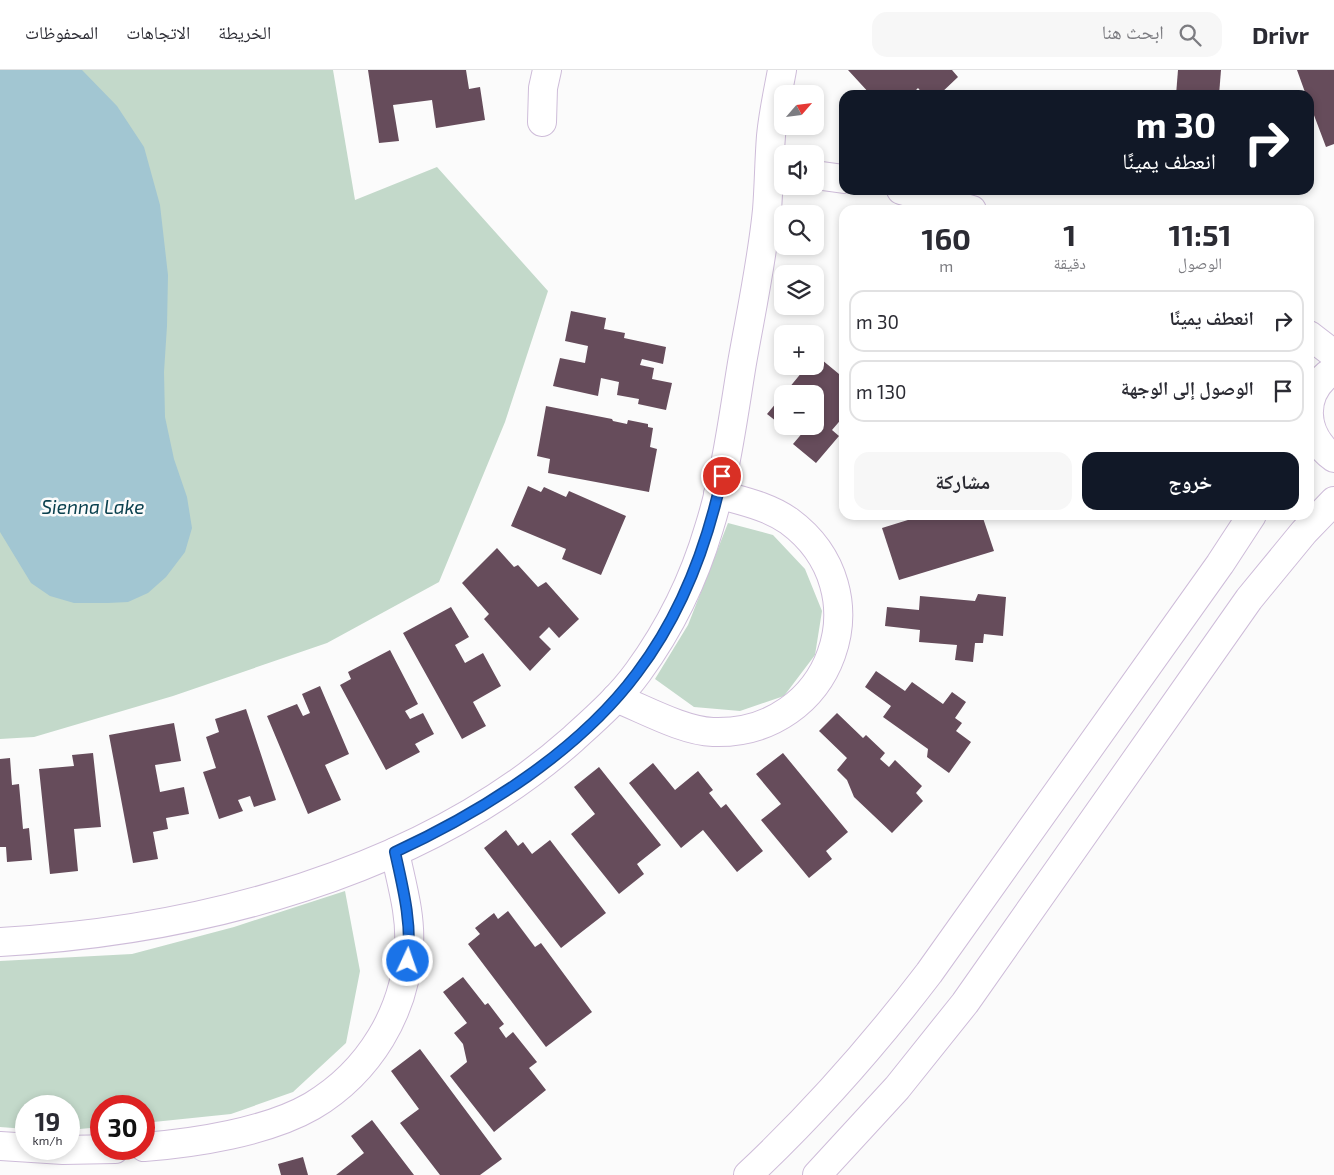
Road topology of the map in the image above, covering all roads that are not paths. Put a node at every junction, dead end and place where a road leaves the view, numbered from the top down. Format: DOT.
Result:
graph roads {
  1 [pos="547,70"];
  2 [pos="782,70"];
  3 [pos="542,122"];
  4 [pos="774,156"];
  5 [pos="824,176"];
  6 [pos="839,178"];
  7 [pos="774,180"];
  8 [pos="919,195"];
  9 [pos="954,205"];
  10 [pos="1314,340"];
  11 [pos="1334,354"];
  12 [pos="1334,370"];
  13 [pos="1314,391"];
  14 [pos="1314,438"];
  15 [pos="1334,458"];
  16 [pos="718,494"];
  17 [pos="1334,501"];
  18 [pos="1249,520"];
  19 [pos="616,698"];
  20 [pos="395,852"];
  21 [pos="0,942"];
  22 [pos="0,1146"];
  23 [pos="155,1146"];
  24 [pos="90,1149"];
  25 [pos="748,1175"];
  26 [pos="817,1175"];
  1 -- 3 [label="street"];
  2 -- 4 [label="street"];
  5 -- 6 [label="street"];
  7 -- 16 [label="street"];
  8 -- 9 [label="street"];
  10 -- 11 [label="street"];
  12 -- 13 [label="street"];
  14 -- 15 [label="street"];
  16 -- 19 [label="street"];
  16 -- 19 [label="street"];
  17 -- 26 [label="street"];
  18 -- 25 [label="street"];
  19 -- 20 [label="street"];
  20 -- 21 [label="street"];
  20 -- 23 [label="street"];
  22 -- 24 [label="street"];
}
